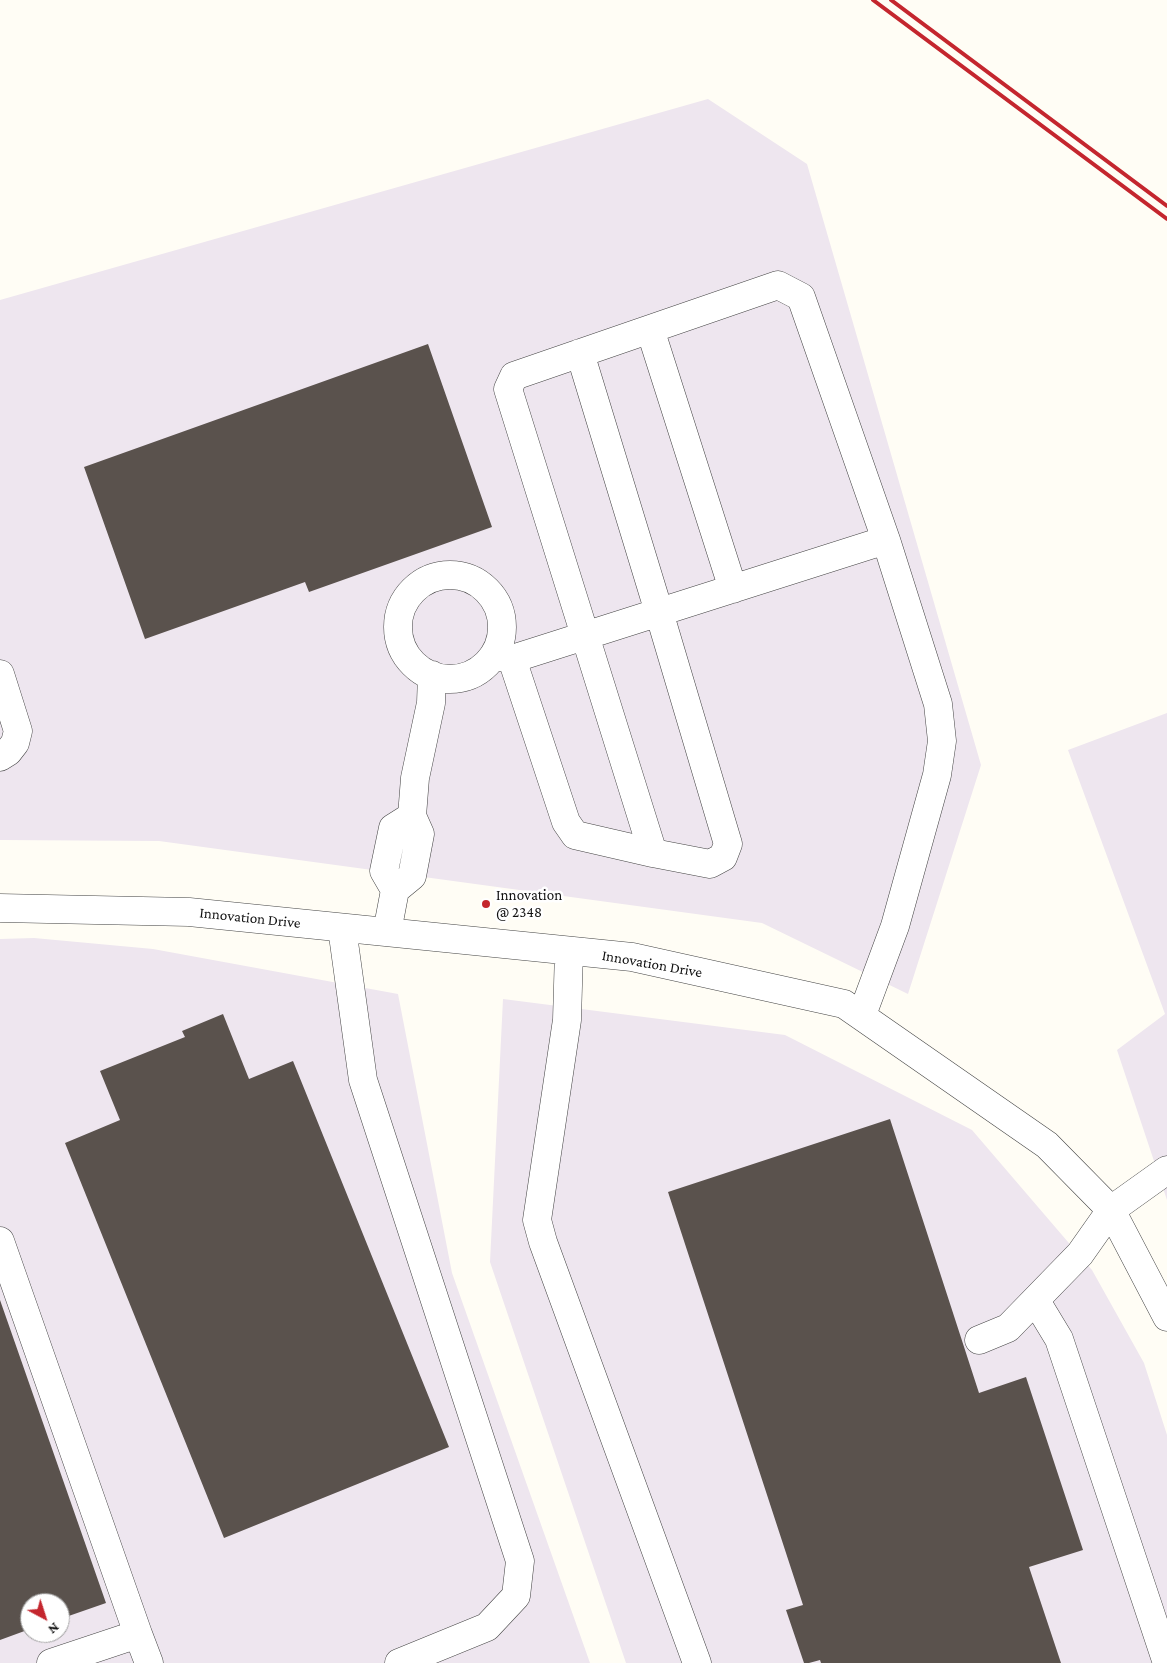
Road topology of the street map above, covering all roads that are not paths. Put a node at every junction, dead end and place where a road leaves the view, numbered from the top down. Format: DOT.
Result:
graph roads {
  1 [pos="650,329"];
  2 [pos="580,353"];
  3 [pos="886,540"];
  4 [pos="733,588"];
  5 [pos="659,612"];
  6 [pos="586,636"];
  7 [pos="503,658"];
  8 [pos="0,674"];
  9 [pos="432,676"];
  10 [pos="0,757"];
  11 [pos="653,853"];
  12 [pos="0,908"];
  13 [pos="342,928"];
  14 [pos="387,932"];
  15 [pos="569,951"];
  16 [pos="862,1015"];
  17 [pos="1167,1170"];
  18 [pos="1111,1210"];
  19 [pos="0,1241"];
  20 [pos="1036,1301"];
  21 [pos="1167,1317"];
  22 [pos="979,1340"];
  23 [pos="138,1634"];
  24 [pos="51,1663"];
  25 [pos="149,1663"];
  26 [pos="399,1663"];
  27 [pos="697,1663"];
  28 [pos="1167,1663"];
  1 -- 2 [label="street"];
  1 -- 3 [label="street"];
  1 -- 4 [label="street"];
  2 -- 5 [label="street"];
  2 -- 6 [label="street"];
  3 -- 4 [label="street"];
  3 -- 16 [label="street"];
  4 -- 5 [label="street"];
  5 -- 6 [label="street"];
  5 -- 11 [label="street"];
  6 -- 7 [label="street"];
  6 -- 11 [label="street"];
  7 -- 9 [label="street"];
  7 -- 9 [label="street"];
  7 -- 11 [label="street"];
  8 -- 10 [label="street"];
  9 -- 14 [label="street"];
  12 -- 13 [label="street, Innovation Drive"];
  13 -- 14 [label="street, Innovation Drive"];
  13 -- 26 [label="street"];
  14 -- 15 [label="street, Innovation Drive"];
  15 -- 16 [label="street, Innovation Drive"];
  15 -- 27 [label="street"];
  16 -- 18 [label="street, Innovation Drive"];
  17 -- 18 [label="street"];
  18 -- 20 [label="street"];
  18 -- 21 [label="street, Innovation Drive"];
  19 -- 23 [label="street"];
  20 -- 22 [label="street"];
  20 -- 28 [label="street"];
  23 -- 24 [label="street"];
  23 -- 25 [label="street"];
}
